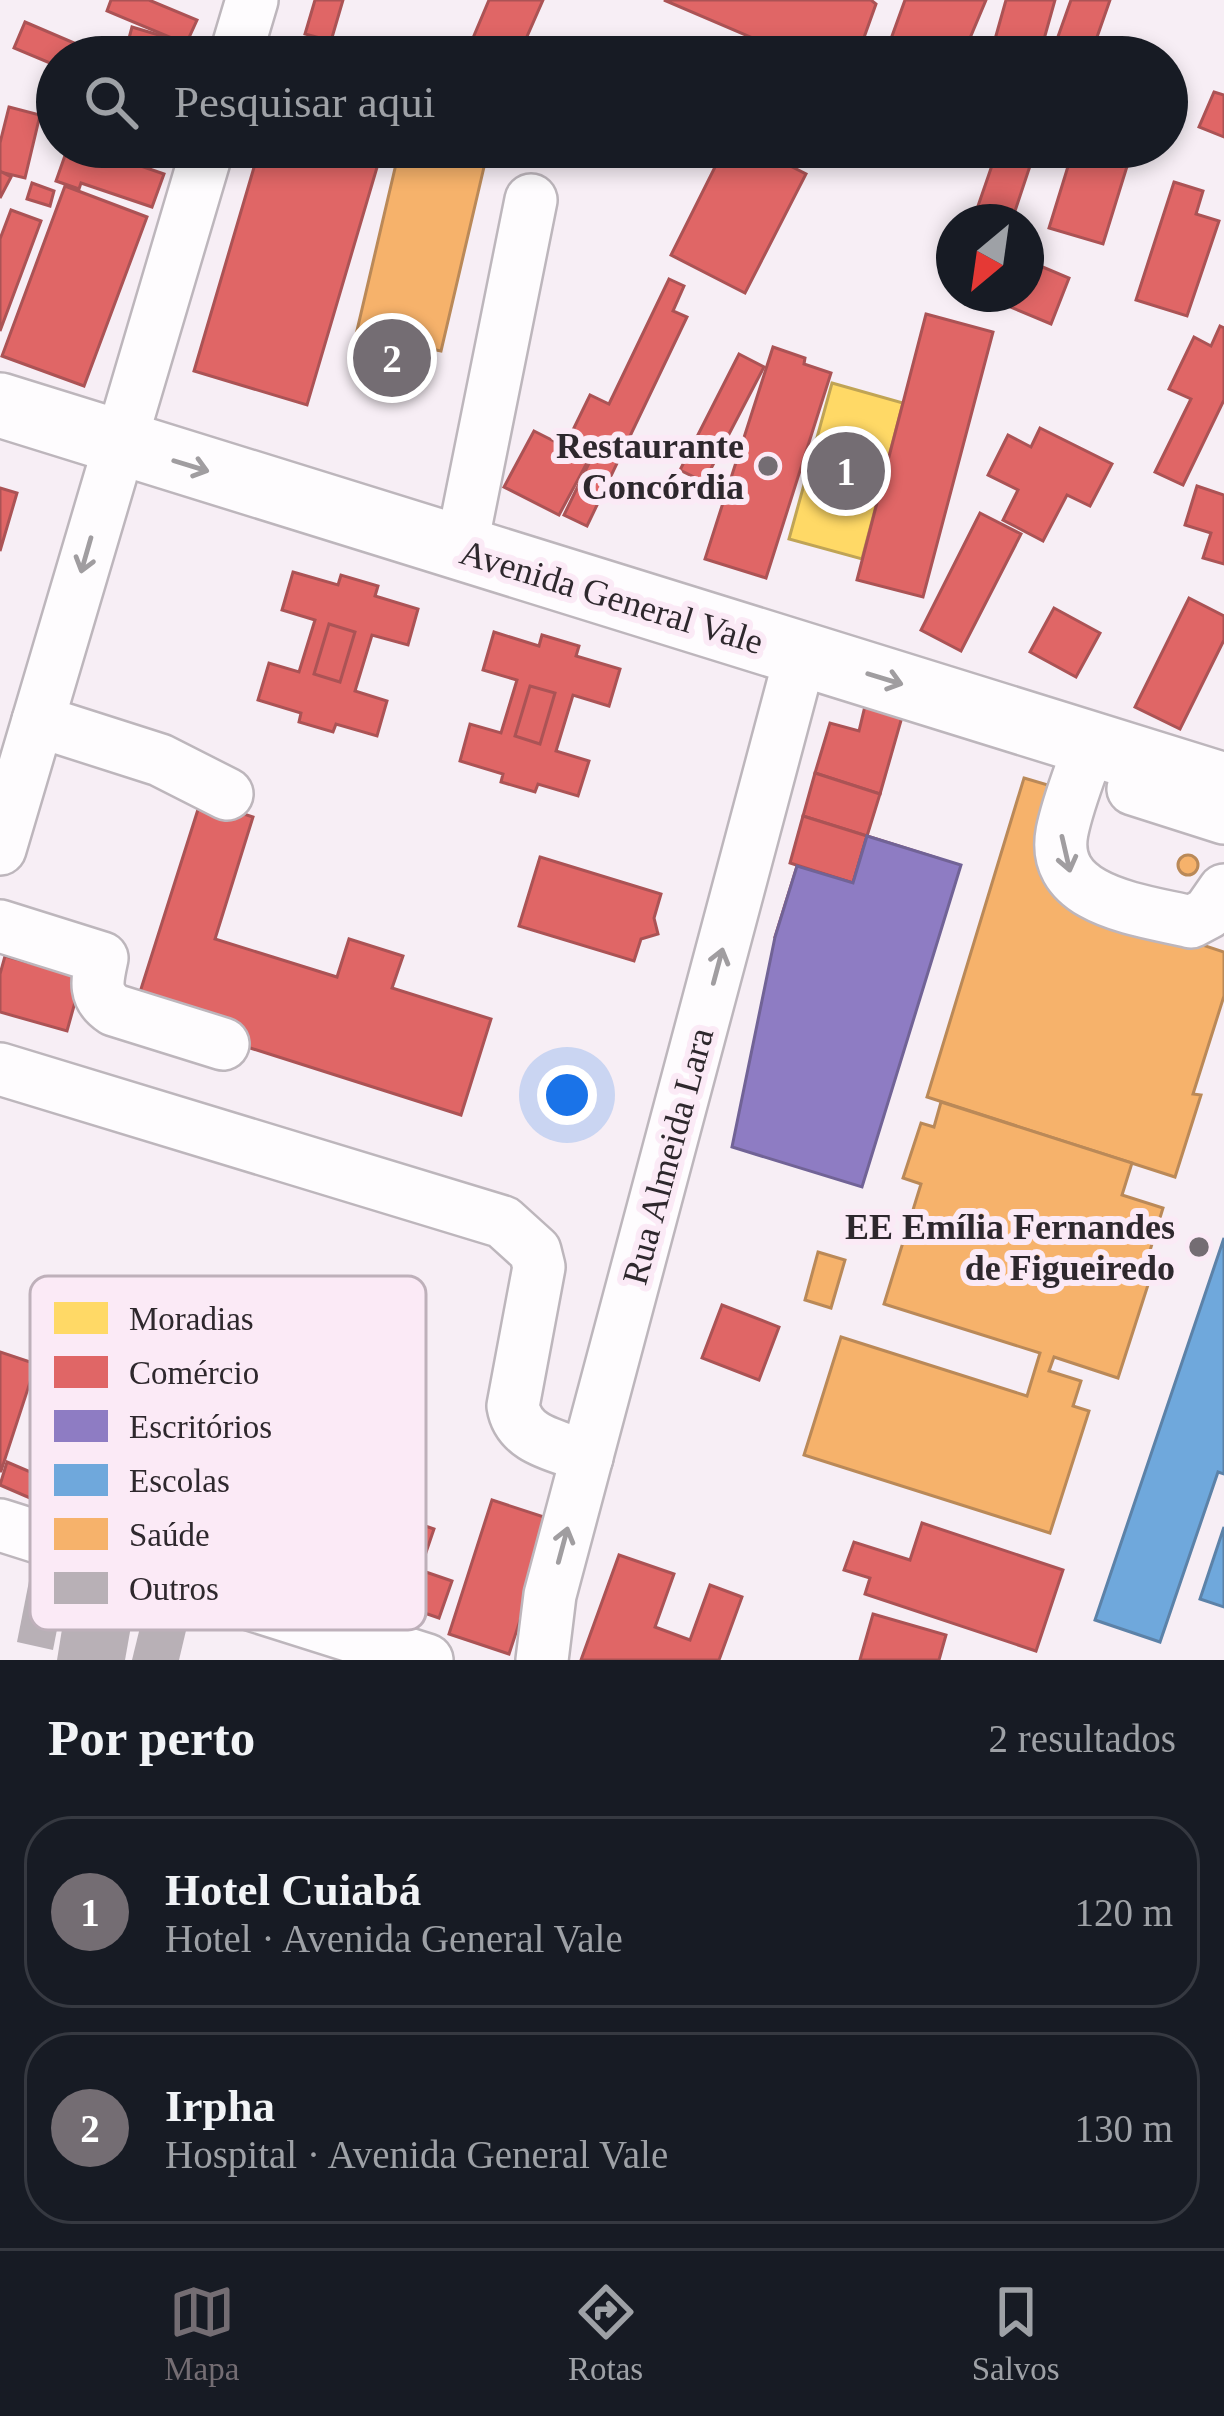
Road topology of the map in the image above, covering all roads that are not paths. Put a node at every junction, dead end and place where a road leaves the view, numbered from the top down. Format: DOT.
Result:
graph roads {
  1 [pos="252,0"];
  2 [pos="241,36"];
  3 [pos="202,168"];
  4 [pos="531,200"];
  5 [pos="0,404"];
  6 [pos="119,443"];
  7 [pos="461,549"];
  8 [pos="801,654"];
  9 [pos="38,721"];
  10 [pos="1086,758"];
  11 [pos="1224,785"];
  12 [pos="227,794"];
  13 [pos="1224,818"];
  14 [pos="0,849"];
  15 [pos="1224,890"];
  16 [pos="0,926"];
  17 [pos="223,1044"];
  18 [pos="0,1069"];
  19 [pos="586,1456"];
  20 [pos="0,1526"];
  21 [pos="30,1535"];
  22 [pos="331,1630"];
  23 [pos="427,1660"];
  24 [pos="542,1660"];
  1 -- 2 [label="street"];
  3 -- 6 [label="street"];
  4 -- 7 [label="street"];
  5 -- 6 [label="main road, Avenida General Vale"];
  6 -- 7 [label="main road, Avenida General Vale, one-way"];
  6 -- 9 [label="street, one-way"];
  7 -- 8 [label="main road, Avenida General Vale"];
  8 -- 10 [label="main road, Avenida General Vale, one-way"];
  19 -- 8 [label="street, Rua Almeida Lara, one-way"];
  9 -- 12 [label="street"];
  9 -- 14 [label="street"];
  10 -- 11 [label="main road, Avenida General Vale"];
  10 -- 13 [label="street"];
  10 -- 15 [label="street, one-way"];
  16 -- 17 [label="street"];
  18 -- 19 [label="street"];
  24 -- 19 [label="street, Rua Almeida Lara, one-way"];
  20 -- 21 [label="street"];
  22 -- 23 [label="street"];
}
